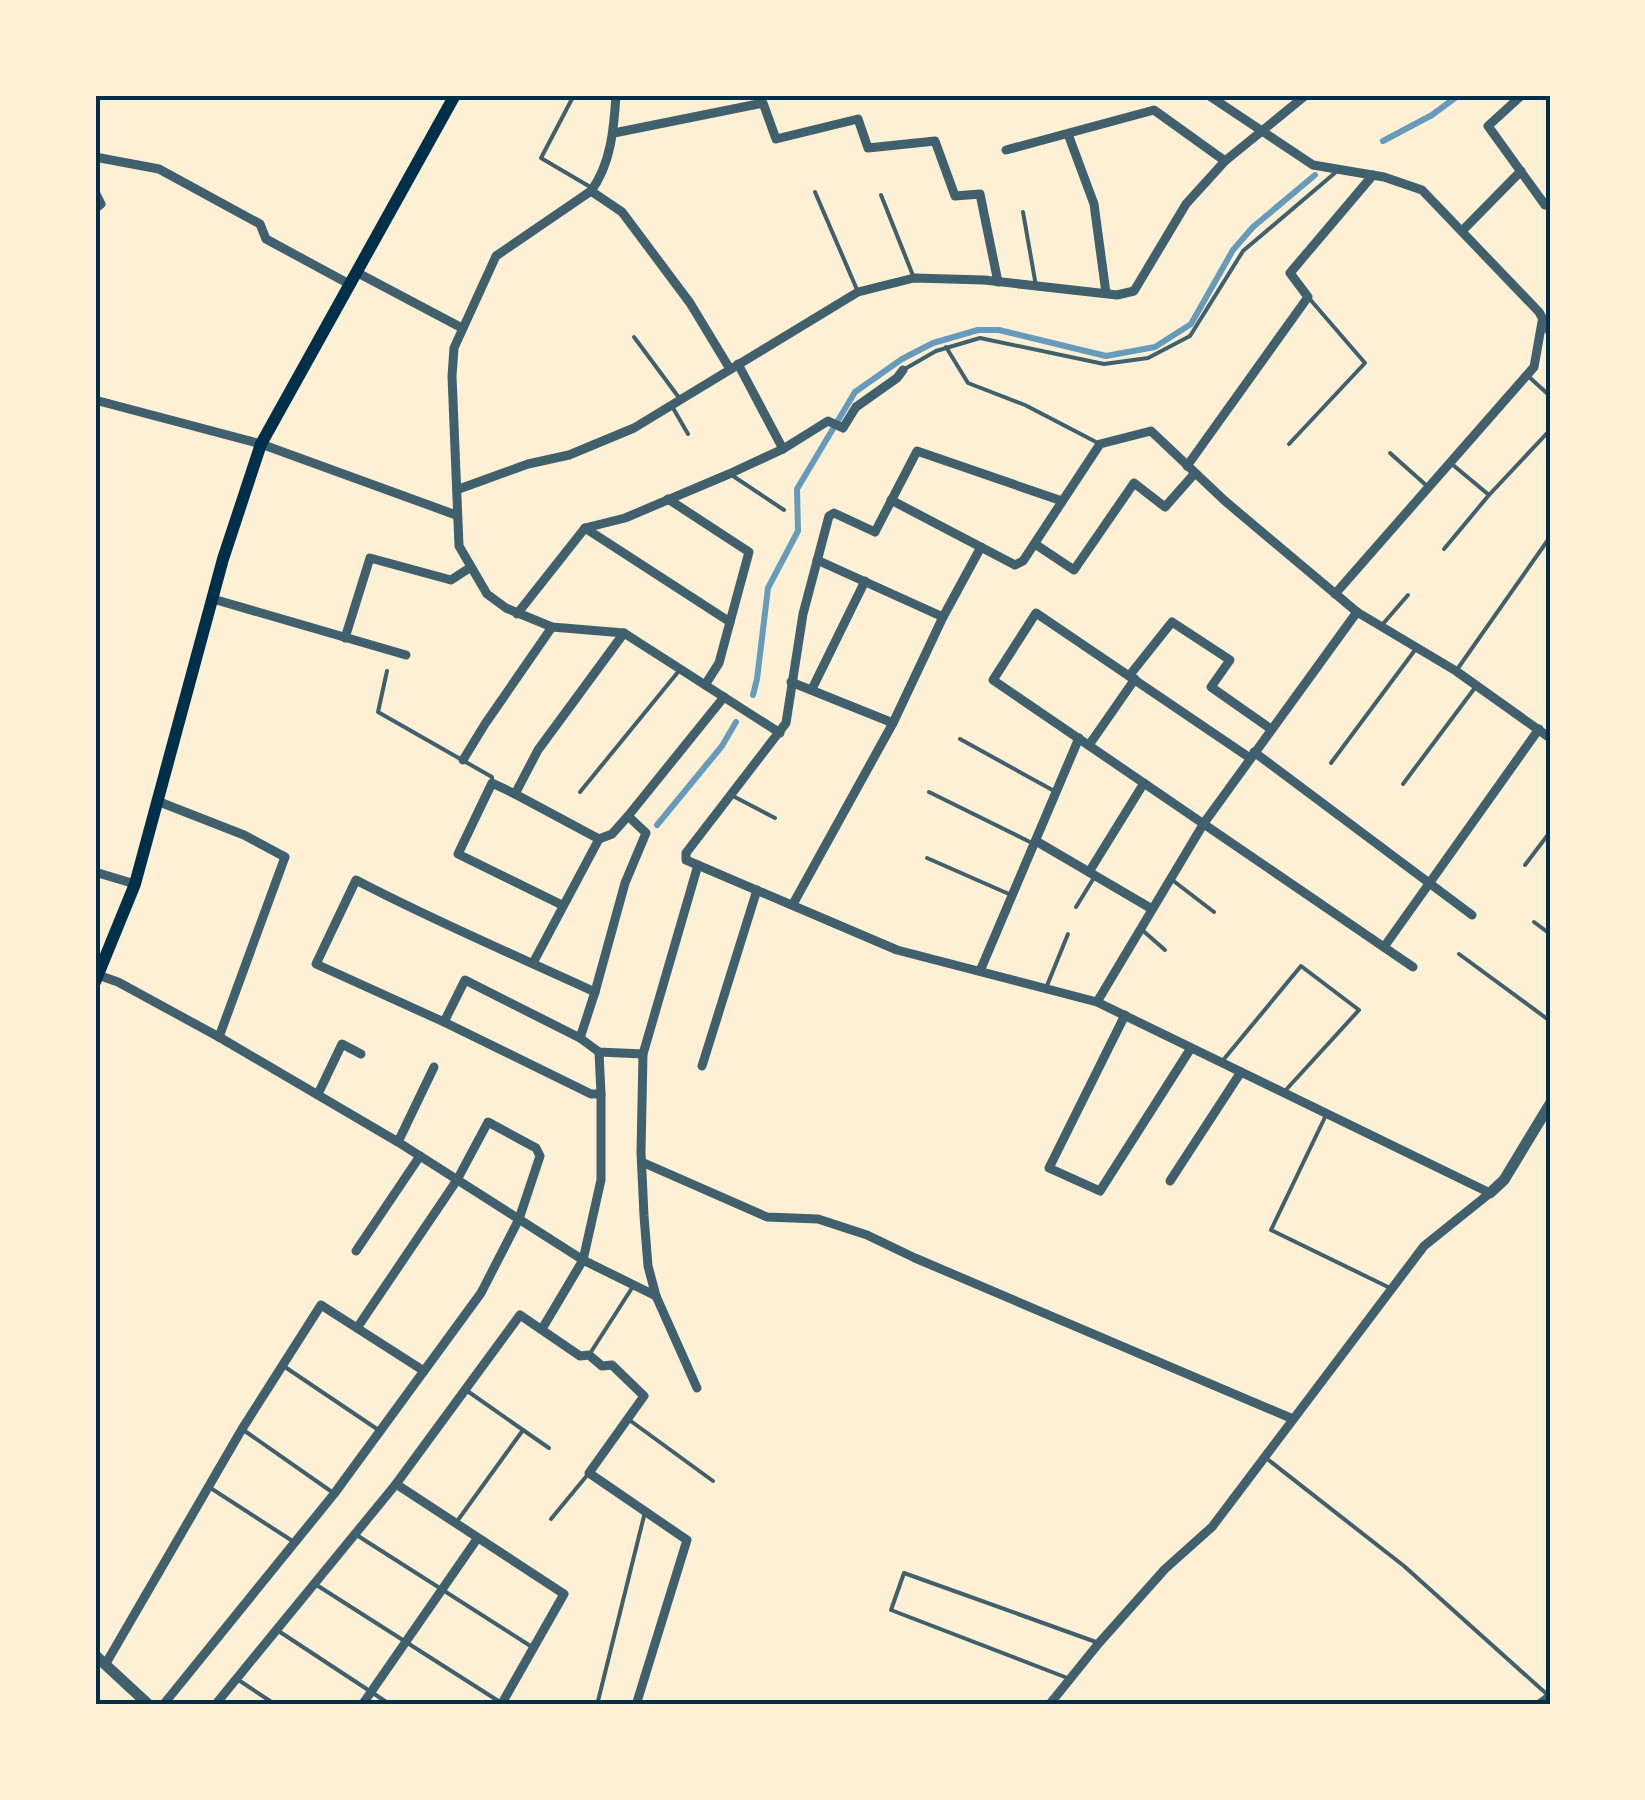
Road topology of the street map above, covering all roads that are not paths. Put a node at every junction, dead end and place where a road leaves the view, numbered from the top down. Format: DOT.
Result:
graph roads {
  1 [pos="455,95"];
  2 [pos="574,95"];
  3 [pos="1208,95"];
  4 [pos="1306,95"];
  5 [pos="1522,95"];
  6 [pos="614,96"];
  7 [pos="1262,131"];
  8 [pos="614,133"];
  9 [pos="1068,134"];
  10 [pos="1006,150"];
  11 [pos="95,156"];
  12 [pos="1225,161"];
  13 [pos="1340,170"];
  14 [pos="1521,171"];
  15 [pos="1373,175"];
  16 [pos="592,190"];
  17 [pos="95,192"];
  18 [pos="815,192"];
  19 [pos="881,194"];
  20 [pos="1550,200"];
  21 [pos="95,209"];
  22 [pos="1024,212"];
  23 [pos="1463,230"];
  24 [pos="914,278"];
  25 [pos="354,279"];
  26 [pos="998,282"];
  27 [pos="1036,286"];
  28 [pos="858,292"];
  29 [pos="1106,294"];
  30 [pos="1308,297"];
  31 [pos="1550,305"];
  32 [pos="1540,317"];
  33 [pos="462,328"];
  34 [pos="1550,332"];
  35 [pos="634,337"];
  36 [pos="946,347"];
  37 [pos="734,366"];
  38 [pos="902,370"];
  39 [pos="1527,375"];
  40 [pos="1550,396"];
  41 [pos="95,400"];
  42 [pos="676,402"];
  43 [pos="1550,430"];
  44 [pos="688,434"];
  45 [pos="261,444"];
  46 [pos="1100,444"];
  47 [pos="1288,444"];
  48 [pos="783,449"];
  49 [pos="1390,453"];
  50 [pos="1449,462"];
  51 [pos="1191,470"];
  52 [pos="729,474"];
  53 [pos="1427,486"];
  54 [pos="459,490"];
  55 [pos="1488,495"];
  56 [pos="668,499"];
  57 [pos="891,500"];
  58 [pos="1062,501"];
  59 [pos="784,510"];
  60 [pos="456,514"];
  61 [pos="585,528"];
  62 [pos="1550,537"];
  63 [pos="1034,544"];
  64 [pos="981,547"];
  65 [pos="1444,549"];
  66 [pos="817,560"];
  67 [pos="471,567"];
  68 [pos="865,582"];
  69 [pos="1334,594"];
  70 [pos="1408,595"];
  71 [pos="213,599"];
  72 [pos="1357,612"];
  73 [pos="517,614"];
  74 [pos="943,617"];
  75 [pos="730,622"];
  76 [pos="552,626"];
  77 [pos="1382,626"];
  78 [pos="624,633"];
  79 [pos="346,638"];
  80 [pos="1417,646"];
  81 [pos="406,655"];
  82 [pos="681,668"];
  83 [pos="1456,670"];
  84 [pos="388,672"];
  85 [pos="1132,678"];
  86 [pos="791,682"];
  87 [pos="705,684"];
  88 [pos="1477,685"];
  89 [pos="812,690"];
  90 [pos="724,697"];
  91 [pos="892,723"];
  92 [pos="1271,729"];
  93 [pos="1539,729"];
  94 [pos="780,733"];
  95 [pos="1079,738"];
  96 [pos="1550,738"];
  97 [pos="960,739"];
  98 [pos="1089,746"];
  99 [pos="1252,755"];
  100 [pos="463,760"];
  101 [pos="1332,763"];
  102 [pos="1144,783"];
  103 [pos="492,784"];
  104 [pos="1403,784"];
  105 [pos="580,792"];
  106 [pos="929,792"];
  107 [pos="1056,792"];
  108 [pos="515,794"];
  109 [pos="731,795"];
  110 [pos="157,801"];
  111 [pos="628,816"];
  112 [pos="775,818"];
  113 [pos="1204,823"];
  114 [pos="1550,832"];
  115 [pos="599,839"];
  116 [pos="1035,843"];
  117 [pos="927,858"];
  118 [pos="698,865"];
  119 [pos="1526,866"];
  120 [pos="95,872"];
  121 [pos="1092,874"];
  122 [pos="1170,879"];
  123 [pos="1429,883"];
  124 [pos="136,884"];
  125 [pos="757,890"];
  126 [pos="1013,896"];
  127 [pos="562,904"];
  128 [pos="793,904"];
  129 [pos="1076,907"];
  130 [pos="1152,910"];
  131 [pos="1214,912"];
  132 [pos="1472,915"];
  133 [pos="1534,922"];
  134 [pos="1140,929"];
  135 [pos="1068,934"];
  136 [pos="1550,934"];
  137 [pos="1384,947"];
  138 [pos="1165,950"];
  139 [pos="1459,954"];
  140 [pos="533,963"];
  141 [pos="1412,968"];
  142 [pos="980,971"];
  143 [pos="96,977"];
  144 [pos="1046,988"];
  145 [pos="595,992"];
  146 [pos="1097,1002"];
  147 [pos="1125,1015"];
  148 [pos="1550,1021"];
  149 [pos="444,1022"];
  150 [pos="219,1037"];
  151 [pos="580,1038"];
  152 [pos="1191,1048"];
  153 [pos="600,1052"];
  154 [pos="361,1054"];
  155 [pos="643,1054"];
  156 [pos="1221,1063"];
  157 [pos="434,1066"];
  158 [pos="702,1066"];
  159 [pos="1240,1072"];
  160 [pos="1284,1092"];
  161 [pos="318,1094"];
  162 [pos="600,1094"];
  163 [pos="1550,1104"];
  164 [pos="1327,1113"];
  165 [pos="398,1142"];
  166 [pos="420,1156"];
  167 [pos="644,1163"];
  168 [pos="456,1180"];
  169 [pos="1170,1182"];
  170 [pos="1490,1193"];
  171 [pos="519,1219"];
  172 [pos="356,1251"];
  173 [pos="583,1260"];
  174 [pos="634,1285"];
  175 [pos="1390,1288"];
  176 [pos="656,1296"];
  177 [pos="358,1328"];
  178 [pos="542,1328"];
  179 [pos="589,1355"];
  180 [pos="282,1364"];
  181 [pos="424,1372"];
  182 [pos="697,1388"];
  183 [pos="465,1389"];
  184 [pos="1293,1418"];
  185 [pos="628,1419"];
  186 [pos="242,1429"];
  187 [pos="523,1430"];
  188 [pos="380,1431"];
  189 [pos="549,1448"];
  190 [pos="1266,1458"];
  191 [pos="589,1473"];
  192 [pos="713,1481"];
  193 [pos="396,1484"];
  194 [pos="210,1487"];
  195 [pos="334,1494"];
  196 [pos="645,1512"];
  197 [pos="551,1519"];
  198 [pos="456,1524"];
  199 [pos="355,1534"];
  200 [pos="477,1539"];
  201 [pos="295,1543"];
  202 [pos="314,1584"];
  203 [pos="441,1590"];
  204 [pos="276,1630"];
  205 [pos="406,1641"];
  206 [pos="1098,1642"];
  207 [pos="533,1648"];
  208 [pos="95,1655"];
  209 [pos="106,1665"];
  210 [pos="237,1679"];
  211 [pos="1070,1679"];
  212 [pos="371,1692"];
  213 [pos="1550,1696"];
  214 [pos="139,1702"];
  215 [pos="502,1704"];
  216 [pos="163,1705"];
  217 [pos="215,1705"];
  218 [pos="276,1705"];
  219 [pos="362,1705"];
  220 [pos="391,1705"];
  221 [pos="597,1705"];
  222 [pos="636,1705"];
  223 [pos="1050,1705"];
  224 [pos="1538,1705"];
  1 -- 25 [label="main road"];
  2 -- 16 [label="lane"];
  3 -- 7 [label="street"];
  4 -- 7 [label="street"];
  5 -- 14 [label="street"];
  6 -- 8 [label="street"];
  7 -- 12 [label="street"];
  7 -- 13 [label="street"];
  8 -- 16 [label="street"];
  8 -- 26 [label="street"];
  9 -- 10 [label="street"];
  9 -- 12 [label="street"];
  9 -- 29 [label="street"];
  11 -- 25 [label="street"];
  12 -- 29 [label="street"];
  13 -- 15 [label="street"];
  13 -- 36 [label="lane"];
  14 -- 20 [label="street"];
  14 -- 23 [label="street"];
  15 -- 23 [label="street"];
  15 -- 30 [label="street"];
  16 -- 33 [label="street"];
  16 -- 37 [label="street"];
  17 -- 21 [label="street"];
  18 -- 28 [label="lane"];
  19 -- 24 [label="lane"];
  22 -- 27 [label="lane"];
  23 -- 32 [label="street"];
  24 -- 26 [label="street"];
  24 -- 28 [label="street"];
  25 -- 33 [label="street"];
  25 -- 45 [label="main road"];
  26 -- 27 [label="street"];
  27 -- 29 [label="street"];
  28 -- 37 [label="street"];
  30 -- 47 [label="lane"];
  30 -- 51 [label="street"];
  31 -- 32 [label="street"];
  32 -- 34 [label="street"];
  32 -- 39 [label="street"];
  33 -- 54 [label="street"];
  35 -- 42 [label="lane"];
  36 -- 38 [label="lane"];
  36 -- 46 [label="lane"];
  37 -- 42 [label="street"];
  37 -- 48 [label="street"];
  38 -- 48 [label="street"];
  39 -- 40 [label="lane"];
  39 -- 50 [label="street"];
  41 -- 45 [label="street"];
  42 -- 44 [label="lane"];
  42 -- 54 [label="street"];
  43 -- 55 [label="lane"];
  45 -- 60 [label="street"];
  45 -- 71 [label="main road"];
  46 -- 51 [label="street"];
  46 -- 58 [label="street"];
  48 -- 52 [label="street"];
  49 -- 53 [label="lane"];
  50 -- 53 [label="street"];
  50 -- 55 [label="lane"];
  51 -- 63 [label="street"];
  51 -- 69 [label="street"];
  52 -- 56 [label="street"];
  52 -- 59 [label="lane"];
  53 -- 69 [label="street"];
  54 -- 60 [label="street"];
  55 -- 65 [label="lane"];
  56 -- 61 [label="street"];
  56 -- 75 [label="street"];
  57 -- 58 [label="street"];
  57 -- 64 [label="street"];
  57 -- 66 [label="street"];
  58 -- 63 [label="street"];
  60 -- 67 [label="street"];
  61 -- 73 [label="street"];
  61 -- 75 [label="street"];
  62 -- 83 [label="lane"];
  63 -- 64 [label="street"];
  64 -- 74 [label="street"];
  66 -- 68 [label="street"];
  66 -- 86 [label="street"];
  67 -- 73 [label="street"];
  67 -- 79 [label="street"];
  68 -- 74 [label="street"];
  68 -- 89 [label="street"];
  69 -- 72 [label="street"];
  70 -- 77 [label="lane"];
  71 -- 79 [label="street"];
  71 -- 110 [label="main road"];
  72 -- 77 [label="street"];
  72 -- 92 [label="street"];
  73 -- 76 [label="street"];
  74 -- 91 [label="street"];
  75 -- 87 [label="street"];
  76 -- 78 [label="street"];
  76 -- 100 [label="street"];
  77 -- 80 [label="street"];
  78 -- 82 [label="street"];
  78 -- 108 [label="street"];
  79 -- 81 [label="street"];
  80 -- 83 [label="street"];
  80 -- 101 [label="lane"];
  82 -- 87 [label="street"];
  82 -- 105 [label="lane"];
  83 -- 88 [label="street"];
  84 -- 100 [label="lane"];
  85 -- 92 [label="street"];
  85 -- 95 [label="street"];
  85 -- 98 [label="street"];
  85 -- 99 [label="street"];
  86 -- 89 [label="street"];
  86 -- 94 [label="street"];
  87 -- 90 [label="street"];
  88 -- 93 [label="street"];
  88 -- 104 [label="lane"];
  89 -- 91 [label="street"];
  90 -- 94 [label="street"];
  90 -- 111 [label="street"];
  91 -- 128 [label="street"];
  92 -- 99 [label="street"];
  93 -- 96 [label="street"];
  93 -- 123 [label="street"];
  94 -- 109 [label="street"];
  95 -- 98 [label="street"];
  95 -- 107 [label="street"];
  97 -- 107 [label="lane"];
  98 -- 102 [label="street"];
  99 -- 113 [label="street"];
  99 -- 123 [label="street"];
  100 -- 103 [label="lane"];
  102 -- 113 [label="street"];
  102 -- 121 [label="street"];
  103 -- 108 [label="street"];
  103 -- 127 [label="street"];
  106 -- 116 [label="lane"];
  107 -- 116 [label="street"];
  108 -- 115 [label="street"];
  109 -- 112 [label="lane"];
  109 -- 118 [label="street"];
  110 -- 124 [label="main road"];
  110 -- 150 [label="street"];
  111 -- 115 [label="street"];
  111 -- 145 [label="street"];
  113 -- 122 [label="street"];
  113 -- 137 [label="street"];
  114 -- 119 [label="lane"];
  115 -- 127 [label="street"];
  116 -- 121 [label="street"];
  116 -- 126 [label="street"];
  117 -- 126 [label="lane"];
  118 -- 125 [label="street"];
  118 -- 155 [label="street"];
  120 -- 124 [label="street"];
  121 -- 129 [label="lane"];
  121 -- 130 [label="street"];
  122 -- 130 [label="street"];
  122 -- 131 [label="lane"];
  123 -- 132 [label="street"];
  123 -- 137 [label="street"];
  124 -- 143 [label="main road"];
  125 -- 128 [label="street"];
  125 -- 158 [label="street"];
  126 -- 142 [label="street"];
  127 -- 140 [label="street"];
  128 -- 142 [label="street"];
  130 -- 134 [label="street"];
  133 -- 136 [label="lane"];
  134 -- 138 [label="lane"];
  134 -- 146 [label="street"];
  135 -- 144 [label="lane"];
  137 -- 141 [label="street"];
  139 -- 148 [label="lane"];
  140 -- 145 [label="street"];
  140 -- 149 [label="street"];
  142 -- 144 [label="street"];
  143 -- 150 [label="street"];
  144 -- 146 [label="street"];
  145 -- 151 [label="street"];
  146 -- 147 [label="street"];
  147 -- 152 [label="street"];
  147 -- 152 [label="street"];
  149 -- 151 [label="street"];
  149 -- 162 [label="street"];
  150 -- 161 [label="street"];
  151 -- 153 [label="street"];
  152 -- 156 [label="street"];
  153 -- 155 [label="street"];
  153 -- 162 [label="street"];
  154 -- 161 [label="street"];
  155 -- 167 [label="street"];
  156 -- 159 [label="street"];
  156 -- 160 [label="lane"];
  157 -- 165 [label="street"];
  159 -- 160 [label="street"];
  159 -- 169 [label="street"];
  160 -- 164 [label="street"];
  161 -- 165 [label="street"];
  162 -- 173 [label="street"];
  163 -- 170 [label="street"];
  164 -- 170 [label="street"];
  164 -- 175 [label="lane"];
  165 -- 166 [label="street"];
  166 -- 168 [label="street"];
  166 -- 172 [label="street"];
  167 -- 176 [label="street"];
  167 -- 184 [label="street"];
  168 -- 171 [label="street"];
  168 -- 171 [label="street"];
  168 -- 177 [label="street"];
  170 -- 175 [label="street"];
  171 -- 173 [label="street"];
  171 -- 181 [label="street"];
  173 -- 174 [label="street"];
  173 -- 178 [label="street"];
  174 -- 176 [label="street"];
  174 -- 179 [label="lane"];
  175 -- 184 [label="street"];
  176 -- 182 [label="street"];
  177 -- 180 [label="street"];
  177 -- 181 [label="street"];
  178 -- 179 [label="street"];
  178 -- 183 [label="street"];
  179 -- 185 [label="street"];
  180 -- 186 [label="street"];
  180 -- 188 [label="lane"];
  181 -- 188 [label="street"];
  183 -- 187 [label="lane"];
  183 -- 193 [label="street"];
  184 -- 190 [label="street"];
  185 -- 191 [label="street"];
  185 -- 192 [label="lane"];
  186 -- 194 [label="street"];
  186 -- 195 [label="lane"];
  187 -- 189 [label="lane"];
  187 -- 198 [label="lane"];
  188 -- 195 [label="street"];
  190 -- 206 [label="street"];
  190 -- 213 [label="lane"];
  191 -- 196 [label="street"];
  191 -- 197 [label="lane"];
  193 -- 198 [label="street"];
  193 -- 199 [label="street"];
  194 -- 201 [label="lane"];
  194 -- 209 [label="street"];
  195 -- 201 [label="street"];
  196 -- 221 [label="lane"];
  196 -- 222 [label="street"];
  198 -- 200 [label="street"];
  199 -- 202 [label="street"];
  199 -- 203 [label="lane"];
  200 -- 203 [label="street"];
  200 -- 207 [label="street"];
  201 -- 216 [label="street"];
  202 -- 204 [label="street"];
  202 -- 205 [label="lane"];
  203 -- 205 [label="street"];
  203 -- 207 [label="lane"];
  204 -- 210 [label="street"];
  204 -- 212 [label="lane"];
  205 -- 212 [label="street"];
  205 -- 215 [label="lane"];
  206 -- 211 [label="street"];
  206 -- 211 [label="lane"];
  207 -- 215 [label="street"];
  208 -- 209 [label="street"];
  209 -- 214 [label="street"];
  210 -- 217 [label="street"];
  210 -- 218 [label="lane"];
  211 -- 223 [label="street"];
  212 -- 219 [label="street"];
  212 -- 220 [label="lane"];
  213 -- 224 [label="street"];
}
